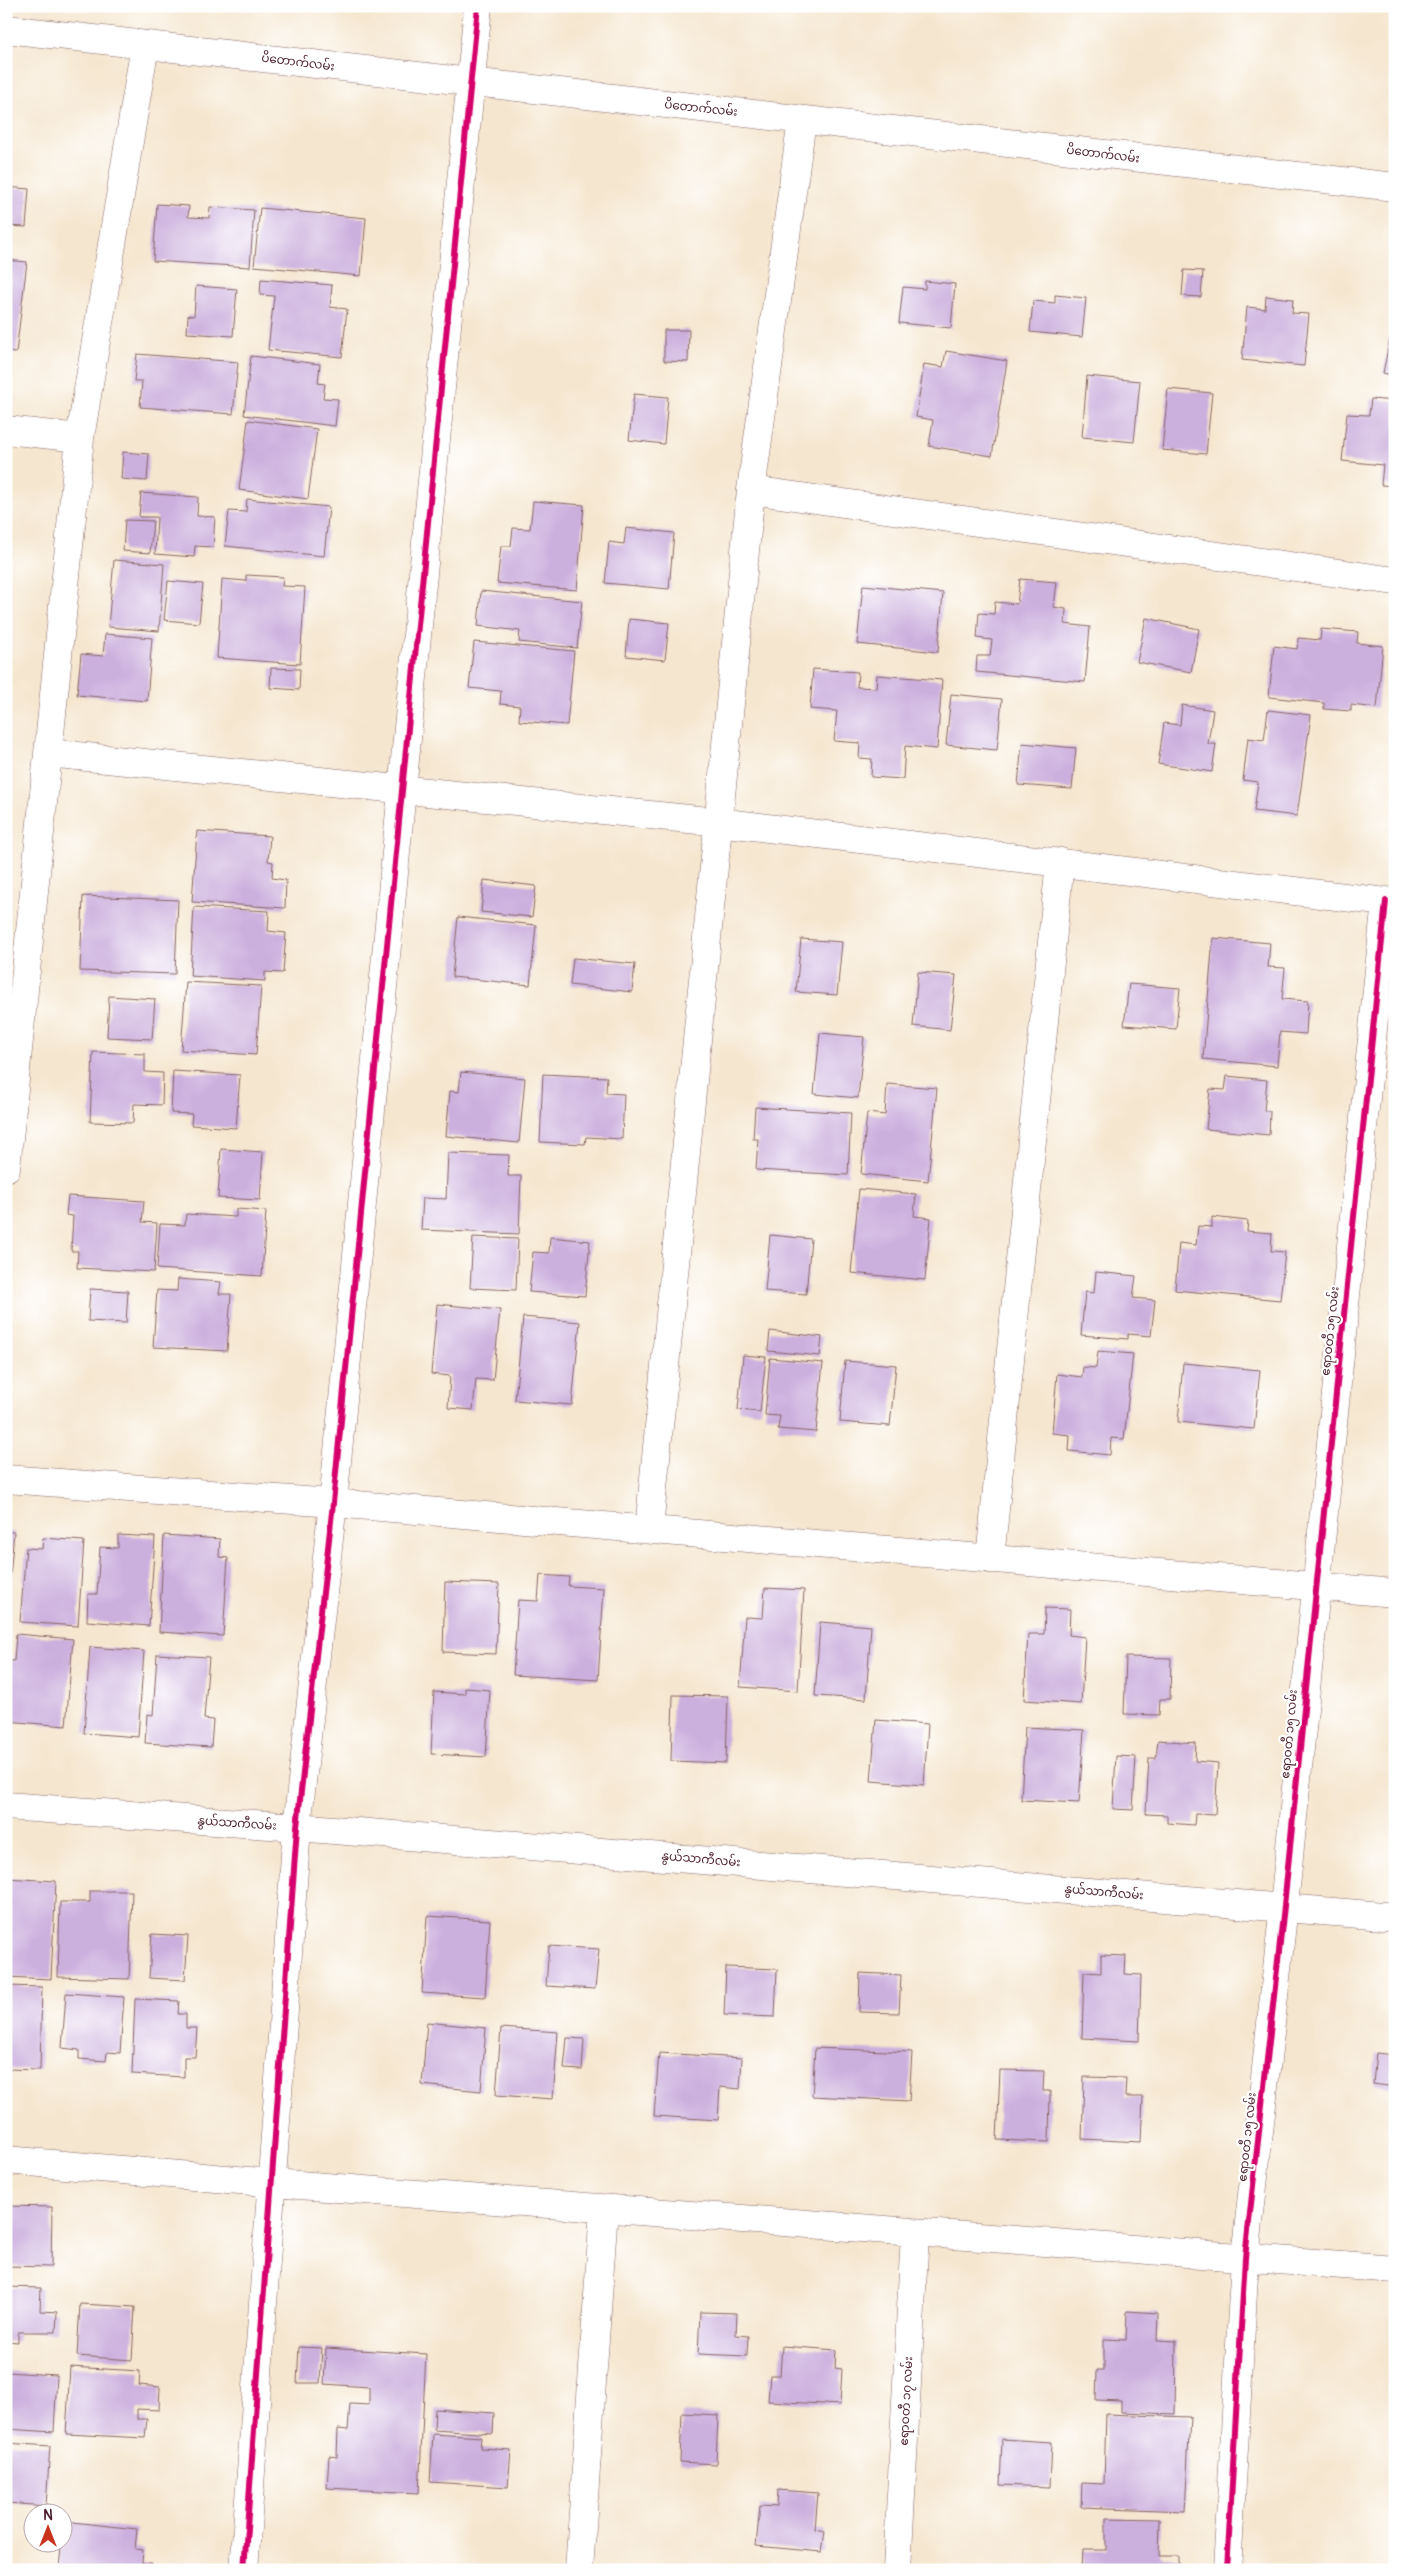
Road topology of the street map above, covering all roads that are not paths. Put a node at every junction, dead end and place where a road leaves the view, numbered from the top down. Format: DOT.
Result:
graph roads {
  1 [pos="478,6"];
  2 [pos="6,29"];
  3 [pos="145,45"];
  4 [pos="470,82"];
  5 [pos="802,120"];
  6 [pos="1395,187"];
  7 [pos="6,430"];
  8 [pos="80,438"];
  9 [pos="751,490"];
  10 [pos="1395,581"];
  11 [pos="48,753"];
  12 [pos="402,789"];
  13 [pos="718,822"];
  14 [pos="1060,862"];
  15 [pos="1390,902"];
  16 [pos="8,1136"];
  17 [pos="6,1168"];
  18 [pos="6,1479"];
  19 [pos="333,1503"];
  20 [pos="649,1530"];
  21 [pos="990,1559"];
  22 [pos="1315,1586"];
  23 [pos="1395,1593"];
  24 [pos="6,1806"];
  25 [pos="297,1827"];
  26 [pos="1284,1906"];
  27 [pos="1395,1917"];
  28 [pos="6,2160"];
  29 [pos="273,2183"];
  30 [pos="604,2208"];
  31 [pos="915,2233"];
  32 [pos="1245,2258"];
  33 [pos="1395,2269"];
  34 [pos="244,2570"];
  35 [pos="579,2570"];
  36 [pos="897,2570"];
  37 [pos="1227,2570"];
  1 -- 4 [label="street"];
  2 -- 3 [label="street, ပိတောက်လမ်း"];
  3 -- 4 [label="street, ပိတောက်လမ်း"];
  3 -- 8 [label="street"];
  4 -- 5 [label="street, ပိတောက်လမ်း"];
  4 -- 12 [label="street"];
  5 -- 6 [label="street, ပိတောက်လမ်း"];
  5 -- 9 [label="street"];
  7 -- 8 [label="street"];
  8 -- 11 [label="street"];
  9 -- 10 [label="street"];
  9 -- 13 [label="street"];
  11 -- 12 [label="street"];
  11 -- 16 [label="street"];
  12 -- 13 [label="street"];
  12 -- 19 [label="street"];
  13 -- 14 [label="street"];
  13 -- 20 [label="street"];
  14 -- 15 [label="street"];
  14 -- 21 [label="street"];
  15 -- 22 [label="street, ဧရာဝတီ ၁၅ လမ်း"];
  16 -- 17 [label="street"];
  18 -- 19 [label="street"];
  19 -- 20 [label="street"];
  19 -- 25 [label="street"];
  20 -- 21 [label="street"];
  21 -- 22 [label="street"];
  22 -- 23 [label="street"];
  22 -- 26 [label="street, ဧရာဝတီ ၁၅ လမ်း"];
  24 -- 25 [label="street, နွယ်သာကီလမ်း"];
  25 -- 26 [label="street, နွယ်သာကီလမ်း"];
  25 -- 29 [label="street"];
  26 -- 27 [label="street, နွယ်သာကီလမ်း"];
  26 -- 32 [label="street, ဧရာဝတီ ၁၅ လမ်း"];
  28 -- 29 [label="street"];
  29 -- 30 [label="street"];
  29 -- 34 [label="street"];
  30 -- 31 [label="street"];
  30 -- 35 [label="street"];
  31 -- 32 [label="street"];
  31 -- 36 [label="street, ဧရာဝတီ ၁၇ လမ်း"];
  32 -- 33 [label="street"];
  32 -- 37 [label="street, ဧရာဝတီ ၁၅ လမ်း"];
}
